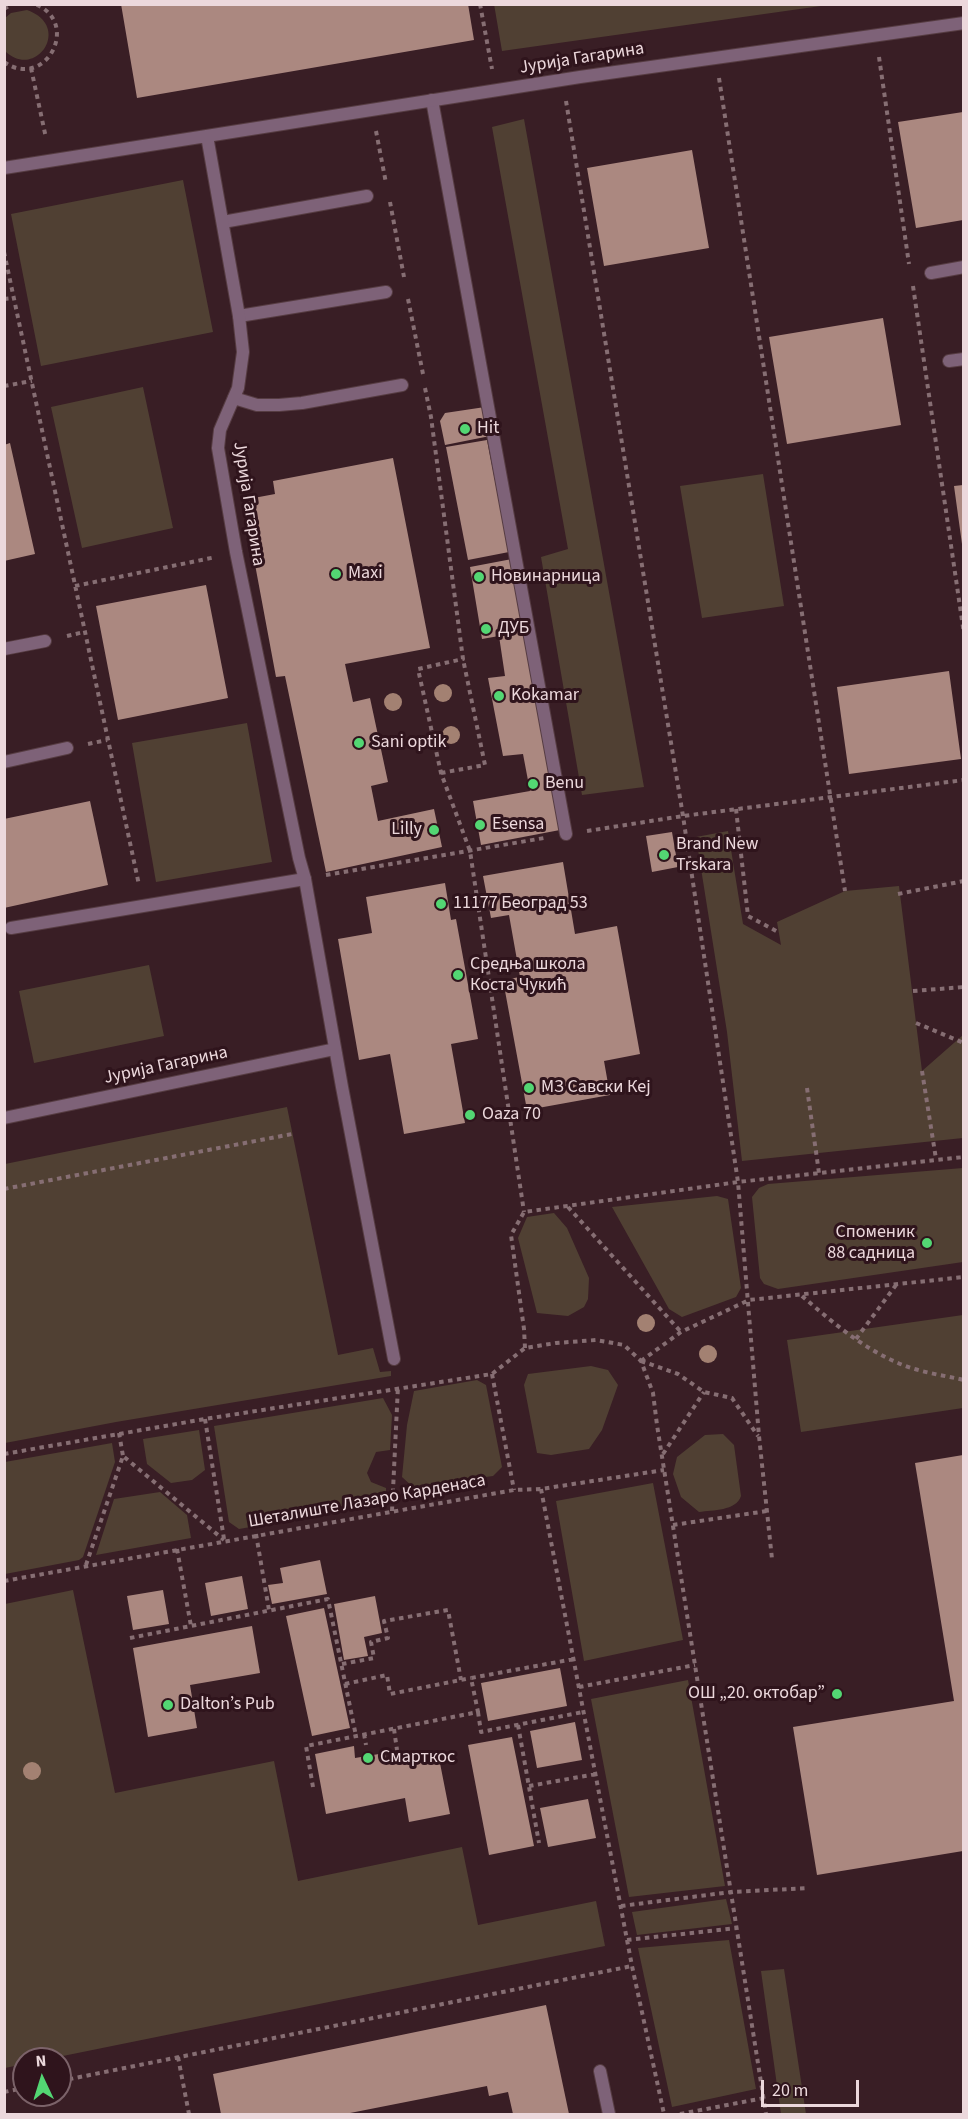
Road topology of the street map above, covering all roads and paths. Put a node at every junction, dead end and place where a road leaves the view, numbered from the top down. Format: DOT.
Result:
graph roads {
  1 [pos="12,4"];
  2 [pos="35,4"];
  3 [pos="480,4"];
  4 [pos="4,9"];
  5 [pos="963,23"];
  6 [pos="876,36"];
  7 [pos="715,57"];
  8 [pos="4,62"];
  9 [pos="31,68"];
  10 [pos="563,80"];
  11 [pos="495,90"];
  12 [pos="432,100"];
  13 [pos="372,109"];
  14 [pos="207,136"];
  15 [pos="50,161"];
  16 [pos="4,168"];
  17 [pos="387,189"];
  18 [pos="367,195"];
  19 [pos="390,200"];
  20 [pos="223,222"];
  21 [pos="4,252"];
  22 [pos="963,267"];
  23 [pos="910,271"];
  24 [pos="931,273"];
  25 [pos="405,280"];
  26 [pos="912,282"];
  27 [pos="386,292"];
  28 [pos="407,292"];
  29 [pos="14,298"];
  30 [pos="4,299"];
  31 [pos="239,316"];
  32 [pos="963,359"];
  33 [pos="949,362"];
  34 [pos="32,381"];
  35 [pos="402,385"];
  36 [pos="4,386"];
  37 [pos="234,398"];
  38 [pos="236,552"];
  39 [pos="75,586"];
  40 [pos="963,634"];
  41 [pos="45,640"];
  42 [pos="4,649"];
  43 [pos="463,659"];
  44 [pos="67,748"];
  45 [pos="4,762"];
  46 [pos="441,773"];
  47 [pos="963,780"];
  48 [pos="832,797"];
  49 [pos="736,809"];
  50 [pos="683,816"];
  51 [pos="566,834"];
  52 [pos="470,851"];
  53 [pos="305,879"];
  54 [pos="963,881"];
  55 [pos="845,891"];
  56 [pos="898,894"];
  57 [pos="143,905"];
  58 [pos="11,928"];
  59 [pos="780,933"];
  60 [pos="963,987"];
  61 [pos="912,991"];
  62 [pos="916,1023"];
  63 [pos="963,1043"];
  64 [pos="335,1049"];
  65 [pos="922,1071"];
  66 [pos="807,1088"];
  67 [pos="4,1118"];
  68 [pos="292,1134"];
  69 [pos="963,1156"];
  70 [pos="936,1159"];
  71 [pos="819,1173"];
  72 [pos="738,1182"];
  73 [pos="4,1189"];
  74 [pos="568,1208"];
  75 [pos="524,1212"];
  76 [pos="963,1277"];
  77 [pos="896,1285"];
  78 [pos="802,1295"];
  79 [pos="749,1300"];
  80 [pos="681,1332"];
  81 [pos="856,1339"];
  82 [pos="525,1348"];
  83 [pos="394,1359"];
  84 [pos="641,1361"];
  85 [pos="492,1374"];
  86 [pos="963,1380"];
  87 [pos="398,1387"];
  88 [pos="704,1392"];
  89 [pos="205,1419"];
  90 [pos="119,1433"];
  91 [pos="759,1436"];
  92 [pos="4,1454"];
  93 [pos="123,1456"];
  94 [pos="662,1456"];
  95 [pos="664,1470"];
  96 [pos="541,1489"];
  97 [pos="514,1490"];
  98 [pos="392,1511"];
  99 [pos="767,1511"];
  100 [pos="673,1525"];
  101 [pos="256,1534"];
  102 [pos="224,1540"];
  103 [pos="177,1549"];
  104 [pos="772,1559"];
  105 [pos="86,1565"];
  106 [pos="4,1581"];
  107 [pos="269,1611"];
  108 [pos="191,1626"];
  109 [pos="130,1638"];
  110 [pos="574,1659"];
  111 [pos="342,1664"];
  112 [pos="695,1665"];
  113 [pos="471,1678"];
  114 [pos="461,1680"];
  115 [pos="345,1684"];
  116 [pos="579,1687"];
  117 [pos="478,1712"];
  118 [pos="584,1712"];
  119 [pos="518,1725"];
  120 [pos="394,1729"];
  121 [pos="364,1734"];
  122 [pos="356,1736"];
  123 [pos="366,1745"];
  124 [pos="397,1750"];
  125 [pos="596,1774"];
  126 [pos="529,1786"];
  127 [pos="313,1787"];
  128 [pos="539,1843"];
  129 [pos="809,1888"];
  130 [pos="731,1892"];
  131 [pos="621,1906"];
  132 [pos="737,1928"];
  133 [pos="627,1940"];
  134 [pos="632,1966"];
  135 [pos="178,2057"];
  136 [pos="600,2071"];
  137 [pos="72,2079"];
  138 [pos="764,2098"];
  139 [pos="189,2115"];
  140 [pos="609,2115"];
  141 [pos="664,2115"];
  142 [pos="680,2115"];
  143 [pos="766,2115"];
  1 -- 4 [label="path"];
  2 -- 9 [label="path"];
  3 -- 11 [label="path"];
  5 -- 6 [label="street, Јурија Гагарина"];
  6 -- 7 [label="street, Јурија Гагарина"];
  6 -- 23 [label="path"];
  7 -- 10 [label="street, Јурија Гагарина"];
  7 -- 48 [label="path"];
  8 -- 9 [label="path"];
  9 -- 15 [label="path"];
  10 -- 11 [label="street, Јурија Гагарина"];
  10 -- 50 [label="path"];
  11 -- 12 [label="street, Јурија Гагарина"];
  12 -- 13 [label="street, Јурија Гагарина"];
  12 -- 51 [label="street"];
  13 -- 14 [label="street, Јурија Гагарина"];
  13 -- 17 [label="path"];
  14 -- 15 [label="street, Јурија Гагарина"];
  14 -- 20 [label="street, Јурија Гагарина"];
  15 -- 16 [label="street, Јурија Гагарина"];
  18 -- 20 [label="street"];
  19 -- 25 [label="path"];
  20 -- 31 [label="street, Јурија Гагарина"];
  21 -- 29 [label="path"];
  22 -- 24 [label="street"];
  26 -- 40 [label="path"];
  27 -- 31 [label="street"];
  28 -- 43 [label="path"];
  29 -- 30 [label="path"];
  29 -- 34 [label="path"];
  31 -- 37 [label="street, Јурија Гагарина"];
  32 -- 33 [label="street"];
  34 -- 36 [label="path"];
  34 -- 39 [label="path"];
  35 -- 37 [label="street"];
  37 -- 38 [label="street, Јурија Гагарина"];
  38 -- 39 [label="path"];
  38 -- 53 [label="street, Јурија Гагарина"];
  39 -- 57 [label="path"];
  41 -- 42 [label="street"];
  43 -- 46 [label="path"];
  43 -- 46 [label="path"];
  44 -- 45 [label="street"];
  46 -- 52 [label="path"];
  47 -- 48 [label="path"];
  48 -- 49 [label="path"];
  48 -- 55 [label="path"];
  49 -- 50 [label="path"];
  49 -- 59 [label="path"];
  50 -- 51 [label="path"];
  50 -- 72 [label="path"];
  51 -- 52 [label="path"];
  52 -- 53 [label="path"];
  52 -- 75 [label="path"];
  53 -- 57 [label="street"];
  53 -- 64 [label="street, Јурија Гагарина"];
  54 -- 56 [label="path"];
  57 -- 58 [label="street"];
  60 -- 61 [label="path"];
  62 -- 63 [label="path"];
  64 -- 67 [label="street, Јурија Гагарина"];
  64 -- 83 [label="street, Јурија Гагарина"];
  65 -- 70 [label="path"];
  66 -- 71 [label="path"];
  68 -- 73 [label="path"];
  69 -- 70 [label="path"];
  70 -- 71 [label="path"];
  71 -- 72 [label="path"];
  72 -- 74 [label="path"];
  72 -- 79 [label="path"];
  74 -- 75 [label="path"];
  74 -- 80 [label="path"];
  75 -- 82 [label="path"];
  76 -- 77 [label="path"];
  77 -- 78 [label="path"];
  77 -- 81 [label="path"];
  78 -- 79 [label="path"];
  78 -- 81 [label="path"];
  79 -- 80 [label="path"];
  79 -- 91 [label="path"];
  80 -- 84 [label="path"];
  81 -- 86 [label="path"];
  82 -- 84 [label="path"];
  82 -- 85 [label="path"];
  84 -- 88 [label="path"];
  84 -- 94 [label="path"];
  85 -- 87 [label="path"];
  85 -- 97 [label="path, Шеталиште Лазаро Карденаса"];
  87 -- 89 [label="path"];
  87 -- 98 [label="path"];
  88 -- 91 [label="path"];
  88 -- 94 [label="path"];
  89 -- 90 [label="path"];
  89 -- 102 [label="path, Шеталиште Лазаро Карденаса"];
  90 -- 92 [label="path"];
  90 -- 93 [label="path"];
  91 -- 99 [label="path"];
  93 -- 102 [label="path"];
  93 -- 105 [label="path"];
  94 -- 95 [label="path"];
  95 -- 96 [label="path, Шеталиште Лазаро Карденаса"];
  95 -- 100 [label="path"];
  96 -- 97 [label="path, Шеталиште Лазаро Карденаса"];
  96 -- 110 [label="path"];
  97 -- 98 [label="path, Шеталиште Лазаро Карденаса"];
  98 -- 101 [label="path, Шеталиште Лазаро Карденаса"];
  99 -- 100 [label="path"];
  99 -- 104 [label="path"];
  100 -- 112 [label="path"];
  101 -- 102 [label="path, Шеталиште Лазаро Карденаса"];
  101 -- 107 [label="path"];
  102 -- 103 [label="path, Шеталиште Лазаро Карденаса"];
  103 -- 105 [label="path, Шеталиште Лазаро Карденаса"];
  103 -- 108 [label="path"];
  105 -- 106 [label="path, Шеталиште Лазаро Карденаса"];
  107 -- 108 [label="path"];
  107 -- 111 [label="path"];
  108 -- 109 [label="path"];
  110 -- 113 [label="path"];
  110 -- 116 [label="path"];
  111 -- 114 [label="path"];
  111 -- 115 [label="path"];
  112 -- 116 [label="path"];
  112 -- 130 [label="path"];
  113 -- 114 [label="path"];
  113 -- 117 [label="path"];
  114 -- 115 [label="path"];
  115 -- 122 [label="path"];
  116 -- 118 [label="path"];
  117 -- 119 [label="path"];
  117 -- 120 [label="path"];
  118 -- 119 [label="path"];
  118 -- 125 [label="path"];
  119 -- 126 [label="path"];
  120 -- 121 [label="path"];
  120 -- 124 [label="path"];
  121 -- 122 [label="path"];
  121 -- 123 [label="path"];
  122 -- 127 [label="path"];
  125 -- 126 [label="path"];
  125 -- 131 [label="path"];
  126 -- 128 [label="path"];
  129 -- 130 [label="path"];
  130 -- 131 [label="path"];
  130 -- 132 [label="path"];
  131 -- 133 [label="path"];
  132 -- 133 [label="path"];
  132 -- 138 [label="path"];
  133 -- 134 [label="path"];
  134 -- 135 [label="path"];
  134 -- 141 [label="path"];
  135 -- 137 [label="path"];
  135 -- 139 [label="path"];
  136 -- 140 [label="street"];
  138 -- 142 [label="path"];
  138 -- 143 [label="path"];
}
